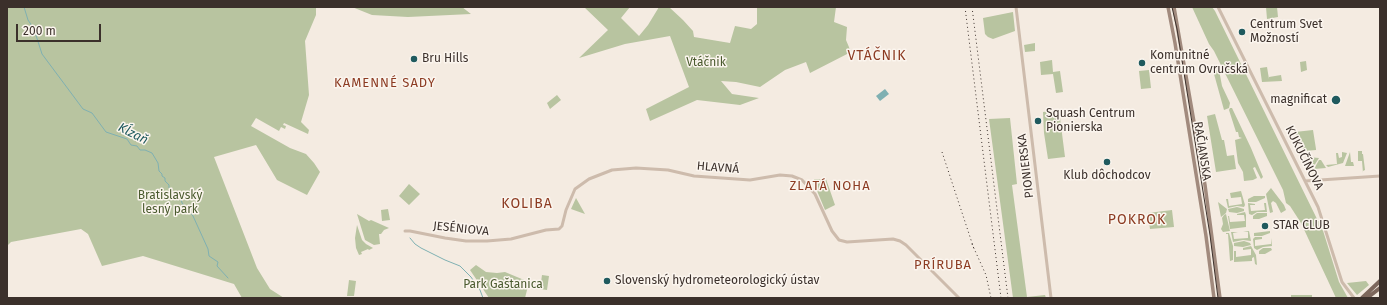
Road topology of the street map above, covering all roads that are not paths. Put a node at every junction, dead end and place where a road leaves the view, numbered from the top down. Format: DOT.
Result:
graph roads {
  1 [pos="1016,7"];
  2 [pos="1168,7"];
  3 [pos="1174,7"];
  4 [pos="1218,7"];
  5 [pos="1380,176"];
  6 [pos="1305,181"];
  7 [pos="561,228"];
  8 [pos="406,231"];
  9 [pos="1380,281"];
  10 [pos="1380,288"];
  11 [pos="959,298"];
  12 [pos="1051,298"];
  13 [pos="1214,298"];
  14 [pos="1220,298"];
  15 [pos="1354,298"];
  16 [pos="1362,298"];
  17 [pos="1367,298"];
  1 -- 12 [label="street, PIONIERSKA"];
  2 -- 13 [label="main road, RAČIANSKA"];
  3 -- 14 [label="main road, RAČIANSKA"];
  4 -- 6 [label="street, KUKUČÍNOVA"];
  5 -- 6 [label="street"];
  6 -- 15 [label="street, KUKUČÍNOVA"];
  7 -- 8 [label="street, JESÉNIOVA"];
  7 -- 11 [label="street, HLAVNÁ"];
  9 -- 16 [label="main road"];
  10 -- 17 [label="main road"];
}
